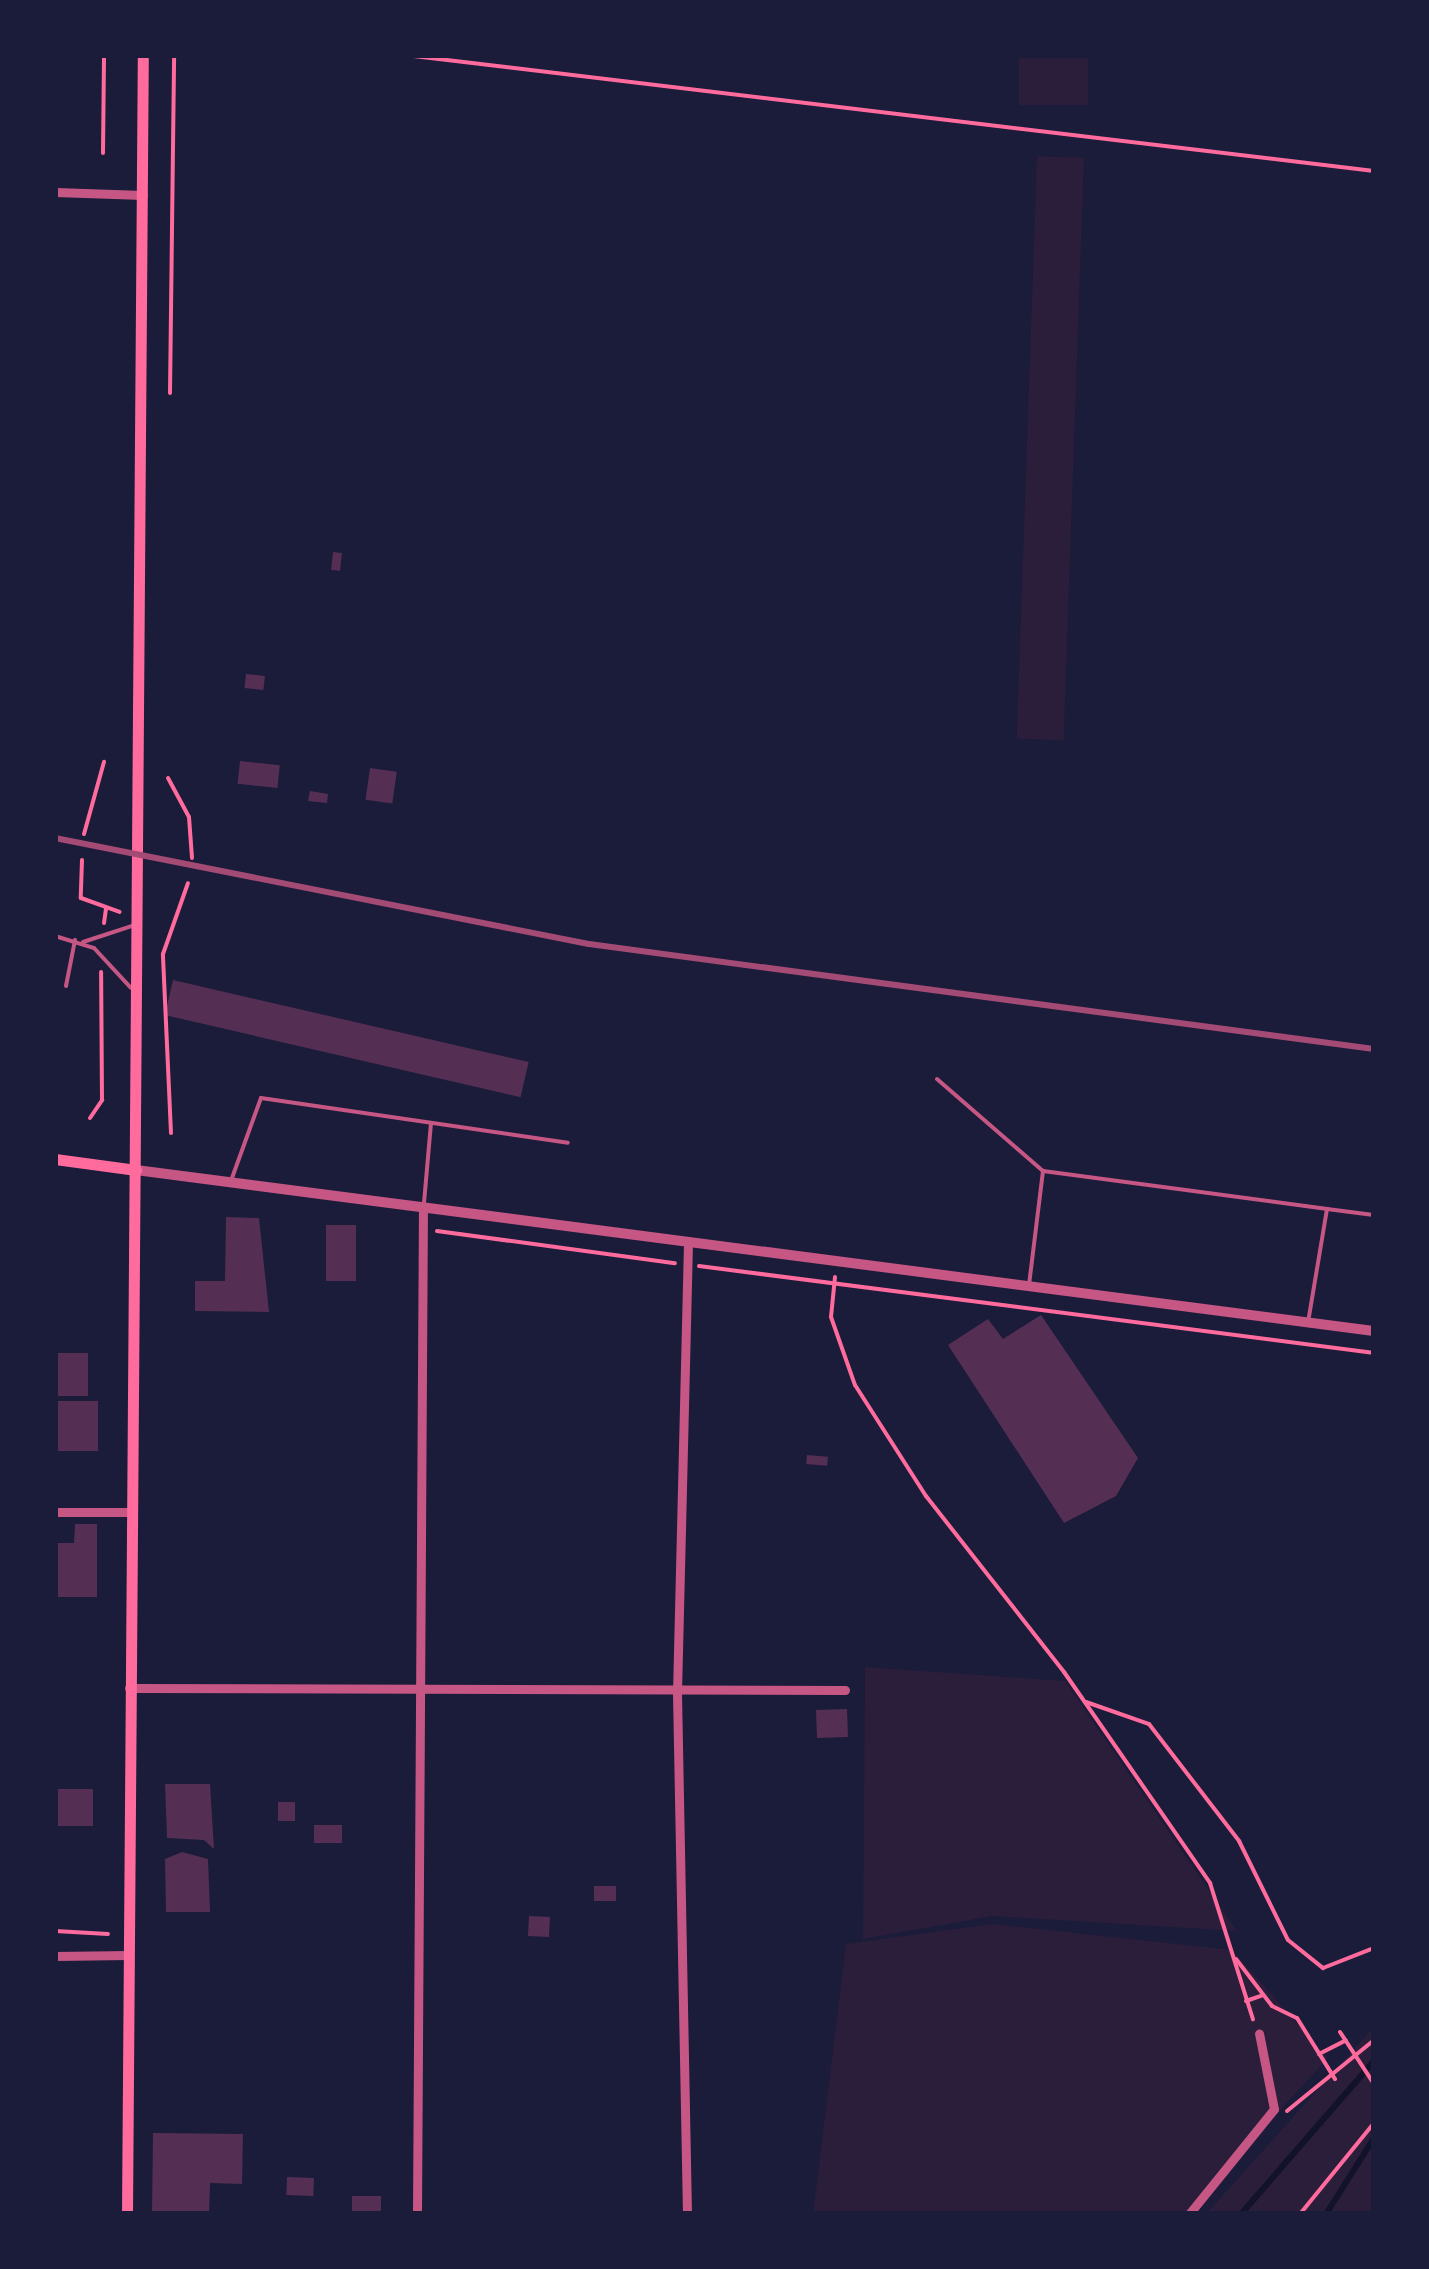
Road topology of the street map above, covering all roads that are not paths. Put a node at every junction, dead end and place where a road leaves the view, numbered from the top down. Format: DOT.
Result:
graph roads {
  1 [pos="144,55"];
  2 [pos="55,192"];
  3 [pos="143,195"];
  4 [pos="135,921"];
  5 [pos="55,936"];
  6 [pos="75,940"];
  7 [pos="83,942"];
  8 [pos="66,986"];
  9 [pos="134,992"];
  10 [pos="938,1079"];
  11 [pos="431,1123"];
  12 [pos="568,1142"];
  13 [pos="55,1159"];
  14 [pos="136,1170"];
  15 [pos="1043,1171"];
  16 [pos="231,1183"];
  17 [pos="1327,1210"];
  18 [pos="424,1211"];
  19 [pos="1374,1215"];
  20 [pos="688,1246"];
  21 [pos="1028,1290"];
  22 [pos="1307,1324"];
  23 [pos="1374,1332"];
  24 [pos="55,1512"];
  25 [pos="132,1512"];
  26 [pos="129,1688"];
  27 [pos="846,1690"];
  28 [pos="678,1693"];
  29 [pos="414,1694"];
  30 [pos="128,1955"];
  31 [pos="55,1956"];
  32 [pos="1260,2033"];
  33 [pos="127,2214"];
  34 [pos="416,2214"];
  35 [pos="687,2214"];
  36 [pos="1189,2214"];
  1 -- 3 [label="main road"];
  2 -- 3 [label="street"];
  3 -- 4 [label="main road"];
  4 -- 7 [label="lane"];
  4 -- 9 [label="main road"];
  5 -- 6 [label="lane"];
  6 -- 7 [label="lane"];
  6 -- 8 [label="lane"];
  7 -- 9 [label="lane"];
  9 -- 14 [label="main road"];
  10 -- 15 [label="lane"];
  11 -- 12 [label="lane"];
  11 -- 16 [label="lane"];
  11 -- 18 [label="lane"];
  13 -- 14 [label="main road"];
  14 -- 16 [label="street"];
  14 -- 25 [label="main road"];
  15 -- 17 [label="lane"];
  15 -- 21 [label="lane"];
  16 -- 18 [label="street"];
  17 -- 19 [label="lane"];
  17 -- 22 [label="lane"];
  18 -- 20 [label="street"];
  18 -- 29 [label="street"];
  20 -- 21 [label="street"];
  20 -- 28 [label="street"];
  21 -- 22 [label="street"];
  22 -- 23 [label="street"];
  24 -- 25 [label="street"];
  25 -- 26 [label="main road"];
  26 -- 29 [label="street"];
  26 -- 30 [label="main road"];
  27 -- 28 [label="street"];
  28 -- 29 [label="street"];
  28 -- 35 [label="street"];
  29 -- 34 [label="street"];
  30 -- 31 [label="street"];
  30 -- 33 [label="main road"];
  32 -- 36 [label="street"];
}
